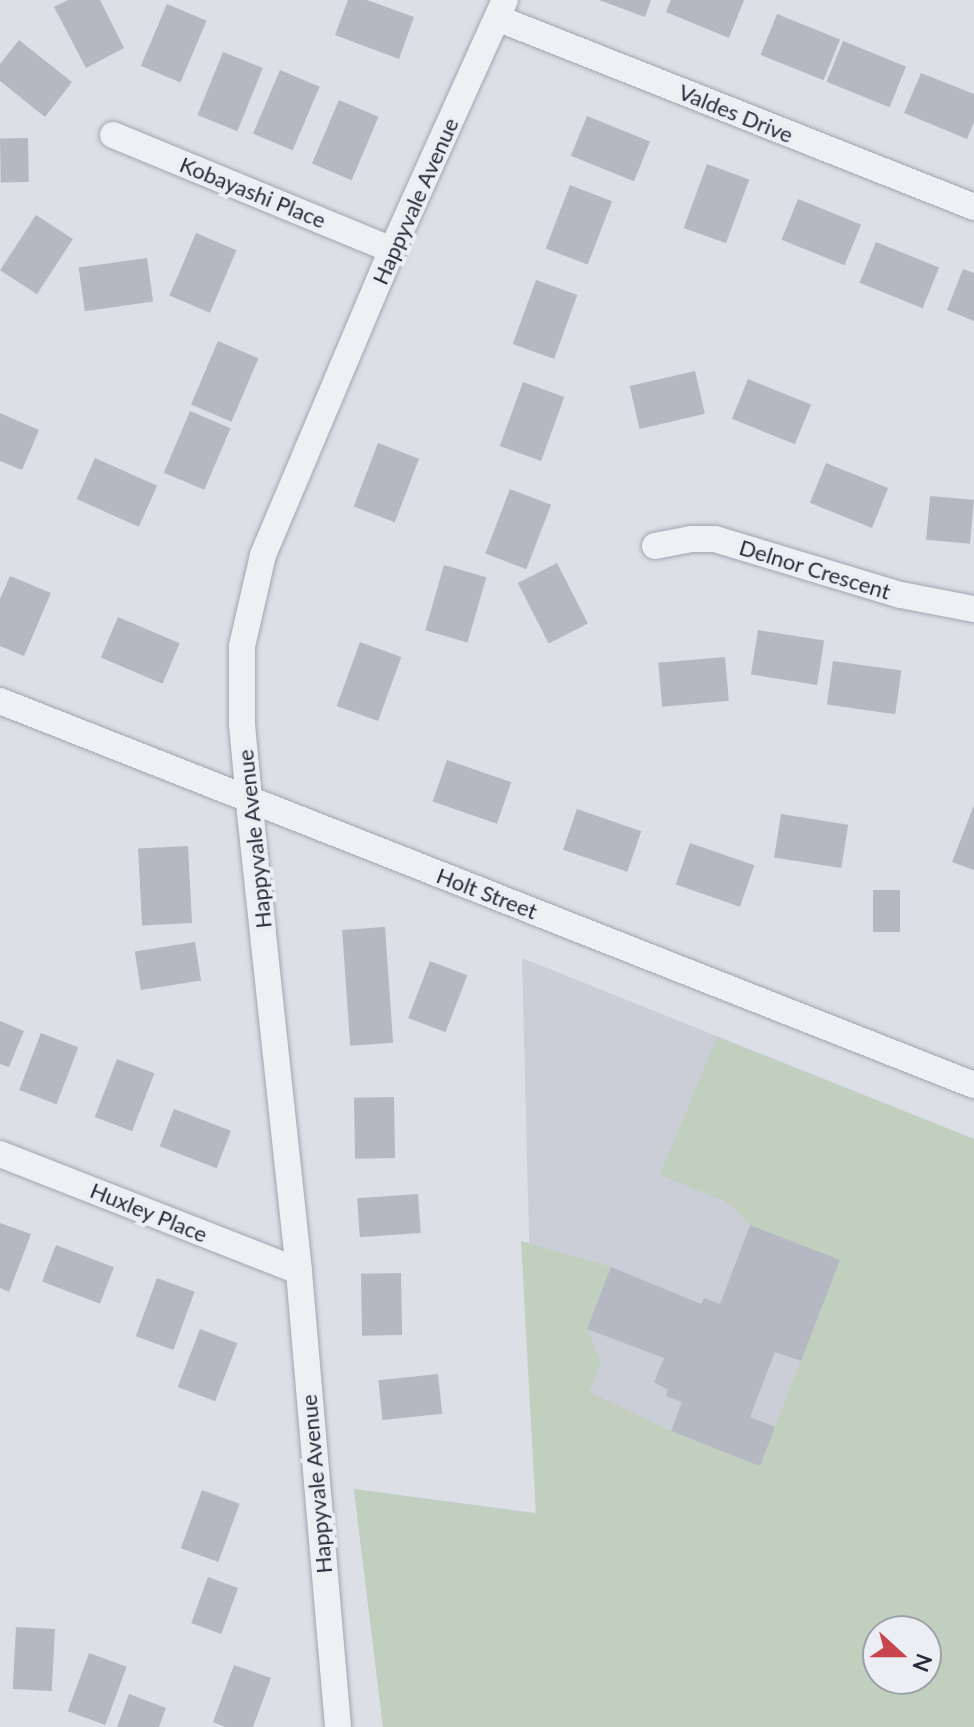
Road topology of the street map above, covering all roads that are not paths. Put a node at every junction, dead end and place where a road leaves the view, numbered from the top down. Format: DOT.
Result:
graph roads {
  1 [pos="501,9"];
  2 [pos="113,135"];
  3 [pos="974,207"];
  4 [pos="392,250"];
  5 [pos="655,546"];
  6 [pos="974,609"];
  7 [pos="0,701"];
  8 [pos="249,800"];
  9 [pos="974,1085"];
  10 [pos="0,1154"];
  11 [pos="299,1271"];
  12 [pos="338,1727"];
  1 -- 3 [label="street, Valdes Drive"];
  1 -- 4 [label="street, Happyvale Avenue"];
  2 -- 4 [label="street, Kobayashi Place"];
  4 -- 8 [label="street, Happyvale Avenue"];
  5 -- 6 [label="street, Delnor Crescent"];
  7 -- 8 [label="street, Holt Street"];
  8 -- 9 [label="street, Holt Street"];
  8 -- 11 [label="street, Happyvale Avenue"];
  10 -- 11 [label="street, Huxley Place"];
  11 -- 12 [label="street, Happyvale Avenue"];
}
